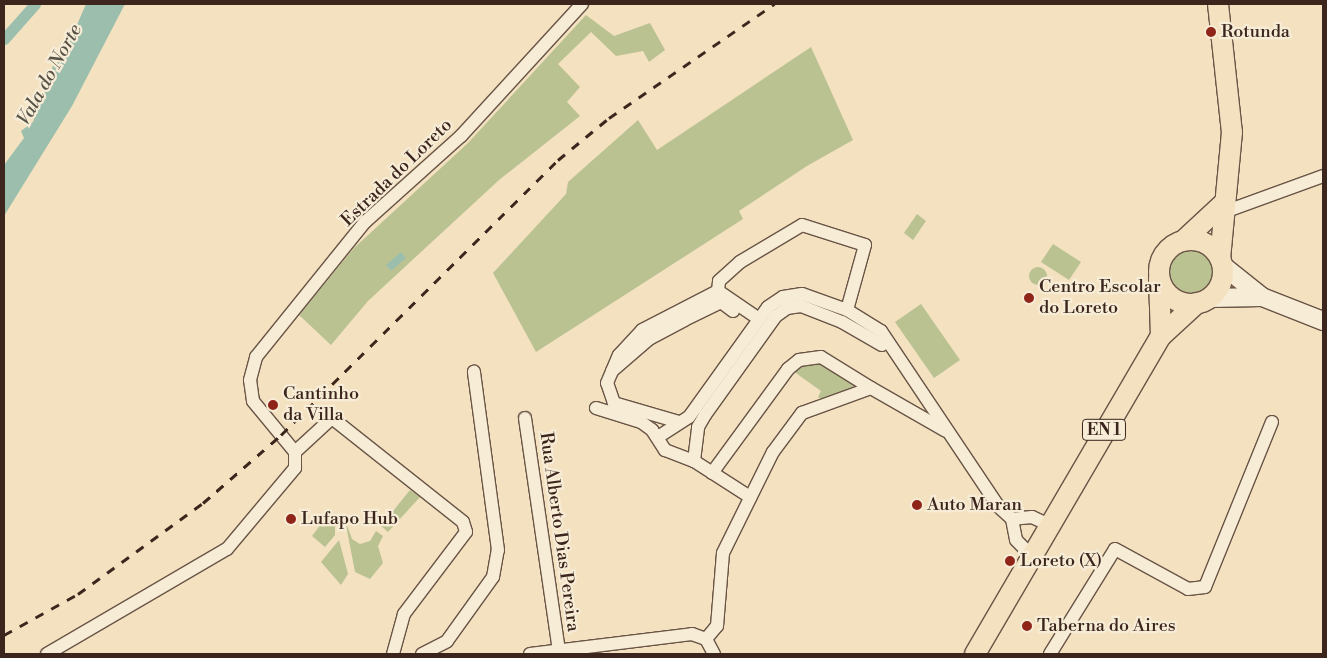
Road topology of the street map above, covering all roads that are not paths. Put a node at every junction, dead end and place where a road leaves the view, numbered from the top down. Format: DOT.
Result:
graph roads {
  1 [pos="582,4"];
  2 [pos="1218,4"];
  3 [pos="1323,176"];
  4 [pos="1224,207"];
  5 [pos="1184,240"];
  6 [pos="1221,262"];
  7 [pos="1159,279"];
  8 [pos="718,291"];
  9 [pos="1262,297"];
  10 [pos="1203,301"];
  11 [pos="847,310"];
  12 [pos="1323,321"];
  13 [pos="757,322"];
  14 [pos="1161,336"];
  15 [pos="904,366"];
  16 [pos="612,371"];
  17 [pos="474,372"];
  18 [pos="871,388"];
  19 [pos="596,408"];
  20 [pos="526,418"];
  21 [pos="679,422"];
  22 [pos="1272,422"];
  23 [pos="948,432"];
  24 [pos="658,437"];
  25 [pos="295,452"];
  26 [pos="694,460"];
  27 [pos="712,473"];
  28 [pos="750,497"];
  29 [pos="1012,519"];
  30 [pos="1047,524"];
  31 [pos="1030,554"];
  32 [pos="706,639"];
  33 [pos="558,651"];
  34 [pos="981,652"];
  35 [pos="47,654"];
  36 [pos="393,654"];
  37 [pos="422,654"];
  38 [pos="530,654"];
  39 [pos="714,654"];
  40 [pos="1050,654"];
  1 -- 25 [label="street, Estrada do Loreto"];
  2 -- 4 [label="main road, EN 1"];
  3 -- 4 [label="street"];
  4 -- 5 [label="main road"];
  4 -- 6 [label="main road, EN 1"];
  5 -- 6 [label="main road"];
  5 -- 7 [label="main road"];
  6 -- 9 [label="main road"];
  6 -- 10 [label="main road, EN 1"];
  7 -- 10 [label="main road"];
  7 -- 14 [label="main road"];
  8 -- 11 [label="street"];
  8 -- 13 [label="street"];
  8 -- 16 [label="street"];
  9 -- 10 [label="main road"];
  9 -- 12 [label="main road"];
  10 -- 14 [label="main road, EN 1"];
  11 -- 13 [label="street"];
  11 -- 15 [label="street"];
  13 -- 16 [label="street"];
  13 -- 21 [label="street"];
  14 -- 30 [label="main road, EN 1"];
  15 -- 23 [label="street"];
  15 -- 26 [label="street"];
  16 -- 21 [label="street"];
  17 -- 37 [label="street"];
  18 -- 23 [label="street"];
  18 -- 27 [label="street"];
  18 -- 28 [label="street"];
  19 -- 24 [label="street"];
  20 -- 33 [label="street, Rua Alberto Dias Pereira"];
  21 -- 24 [label="street"];
  22 -- 40 [label="street"];
  23 -- 29 [label="street"];
  24 -- 26 [label="street"];
  25 -- 35 [label="street"];
  25 -- 36 [label="street"];
  26 -- 27 [label="street"];
  27 -- 28 [label="street"];
  28 -- 32 [label="street"];
  29 -- 30 [label="street"];
  29 -- 31 [label="street"];
  30 -- 31 [label="main road, EN 1"];
  31 -- 34 [label="main road, EN 1"];
  32 -- 33 [label="street, Rua Alberto Dias Pereira"];
  32 -- 39 [label="street"];
  33 -- 38 [label="street, Rua Alberto Dias Pereira"];
}
